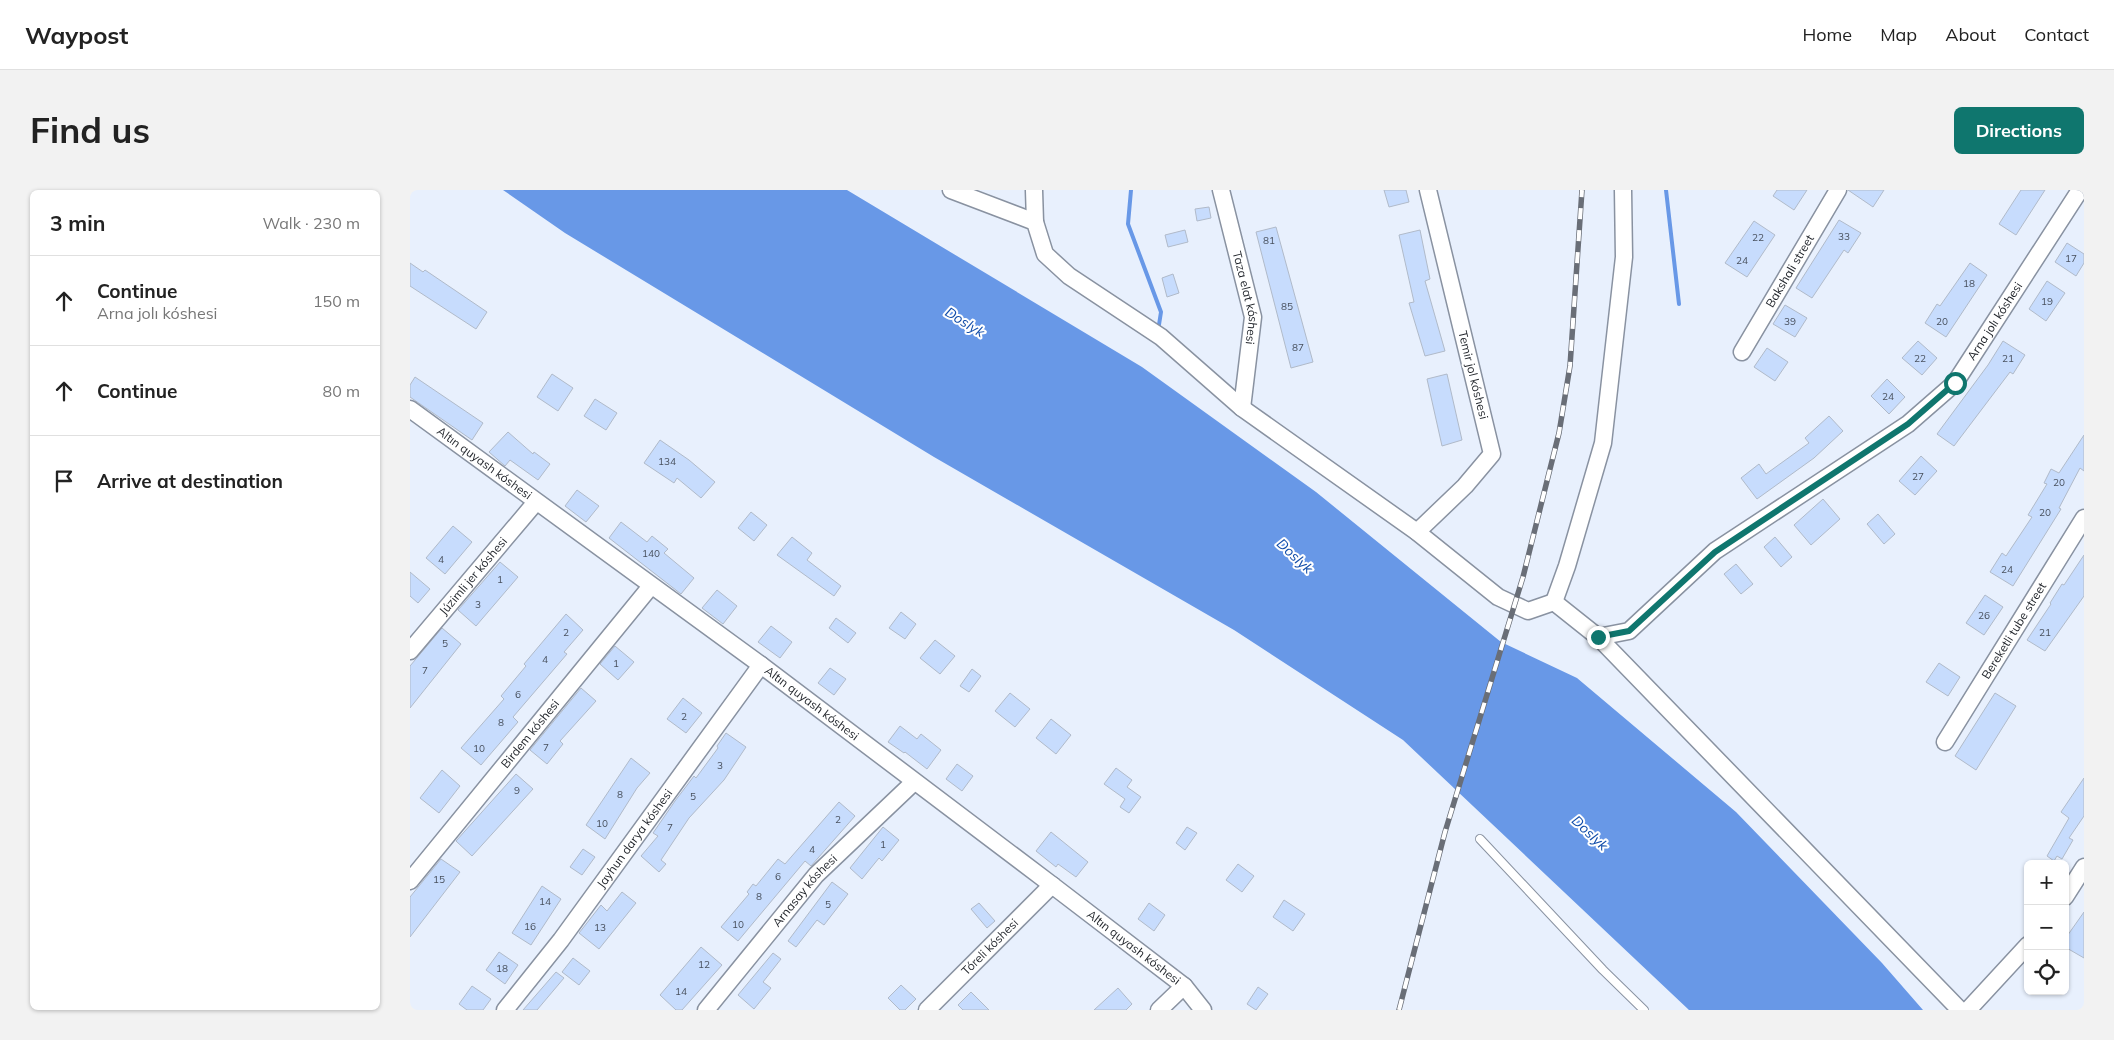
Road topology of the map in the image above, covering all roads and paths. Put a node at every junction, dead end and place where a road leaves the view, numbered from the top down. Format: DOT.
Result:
graph roads {
  1 [pos="952,190"];
  2 [pos="1034,190"];
  3 [pos="1221,190"];
  4 [pos="1428,190"];
  5 [pos="1623,190"];
  6 [pos="1838,190"];
  7 [pos="2080,190"];
  8 [pos="1036,222"];
  9 [pos="1742,352"];
  10 [pos="1242,408"];
  11 [pos="410,409"];
  12 [pos="536,502"];
  13 [pos="2084,518"];
  14 [pos="1417,532"];
  15 [pos="650,586"];
  16 [pos="1554,602"];
  17 [pos="1598,637"];
  18 [pos="410,651"];
  19 [pos="761,665"];
  20 [pos="1945,742"];
  21 [pos="914,782"];
  22 [pos="1480,839"];
  23 [pos="2084,867"];
  24 [pos="410,881"];
  25 [pos="1052,885"];
  26 [pos="2069,891"];
  27 [pos="2024,949"];
  28 [pos="1184,986"];
  29 [pos="505,1010"];
  30 [pos="706,1010"];
  31 [pos="927,1010"];
  32 [pos="1159,1010"];
  33 [pos="1203,1010"];
  34 [pos="1644,1010"];
  35 [pos="1960,1010"];
  36 [pos="1968,1010"];
  1 -- 8 [label="street"];
  2 -- 8 [label="street"];
  3 -- 10 [label="street, Taza elat kóshesi"];
  4 -- 14 [label="street, Temir jol kóshesi"];
  5 -- 16 [label="street"];
  6 -- 9 [label="street, Bakshali street"];
  7 -- 17 [label="street, Arna jolı kóshesi"];
  8 -- 10 [label="street"];
  10 -- 14 [label="street"];
  11 -- 12 [label="street, Altın quyash kóshesi"];
  12 -- 15 [label="street, Altın quyash kóshesi"];
  12 -- 18 [label="street, Júzimli jer kóshesi"];
  13 -- 20 [label="street, Bereketli tube street"];
  14 -- 16 [label="street"];
  15 -- 19 [label="street, Altın quyash kóshesi"];
  15 -- 24 [label="street, Birdem kóshesi"];
  16 -- 17 [label="street"];
  17 -- 35 [label="street"];
  19 -- 21 [label="street, Altın quyash kóshesi"];
  19 -- 29 [label="street, Jayhun darya kóshesi"];
  21 -- 25 [label="street, Altın quyash kóshesi"];
  21 -- 30 [label="street, Arnasay kóshesi"];
  22 -- 34 [label="lane"];
  23 -- 26 [label="street"];
  25 -- 28 [label="street, Altın quyash kóshesi"];
  25 -- 31 [label="street, Tóreli kóshesi"];
  27 -- 36 [label="street"];
  28 -- 32 [label="street"];
  28 -- 33 [label="street, Altın quyash kóshesi"];
}
